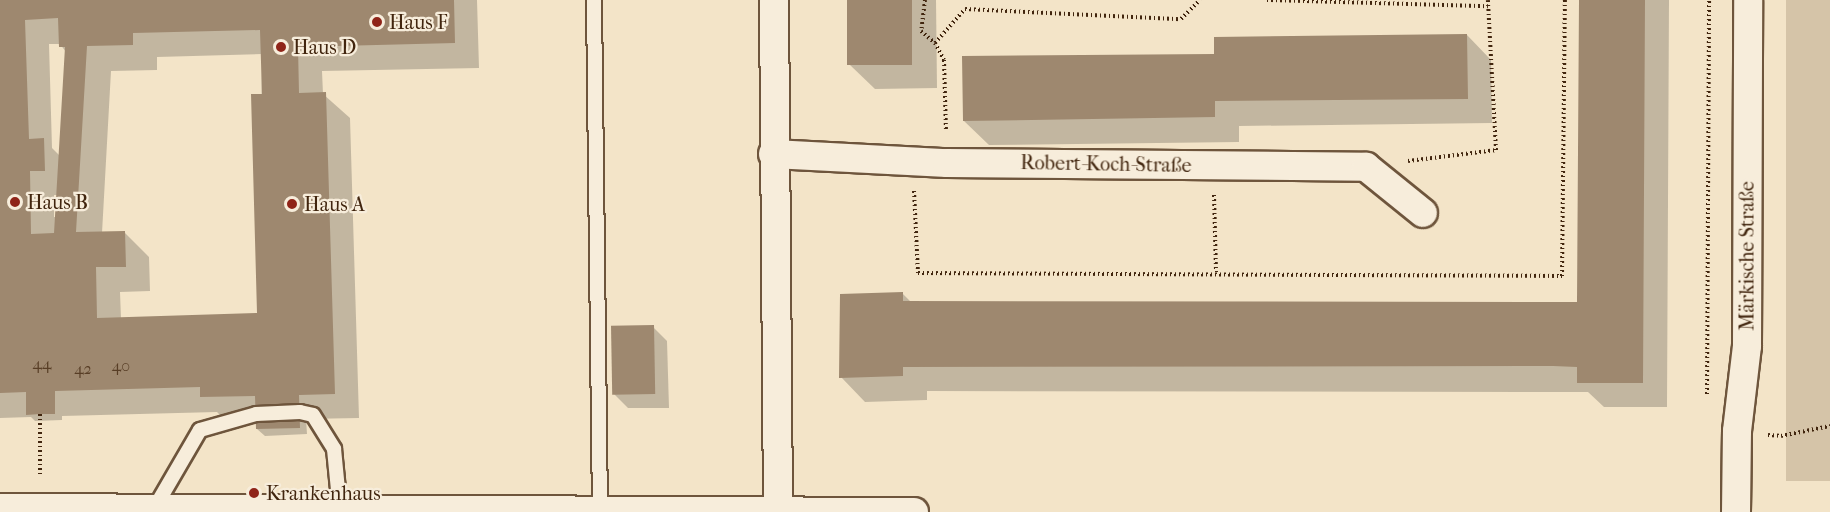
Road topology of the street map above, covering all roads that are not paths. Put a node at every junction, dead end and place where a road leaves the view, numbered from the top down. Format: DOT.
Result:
graph roads {
  1 [pos="594,0"];
  2 [pos="774,0"];
  3 [pos="1748,0"];
  4 [pos="774,154"];
  5 [pos="1423,213"];
  6 [pos="0,508"];
  7 [pos="154,509"];
  8 [pos="340,510"];
  9 [pos="600,511"];
  10 [pos="778,511"];
  11 [pos="668,512"];
  12 [pos="914,512"];
  13 [pos="1736,512"];
  1 -- 9 [label="lane"];
  2 -- 4 [label="street"];
  3 -- 13 [label="street, Märkische Straße"];
  4 -- 5 [label="street, Robert-Koch-Straße"];
  4 -- 10 [label="street"];
  6 -- 7 [label="street"];
  7 -- 8 [label="street"];
  7 -- 8 [label="lane"];
  8 -- 9 [label="street"];
  9 -- 11 [label="street"];
  10 -- 11 [label="street"];
  10 -- 12 [label="street"];
}
